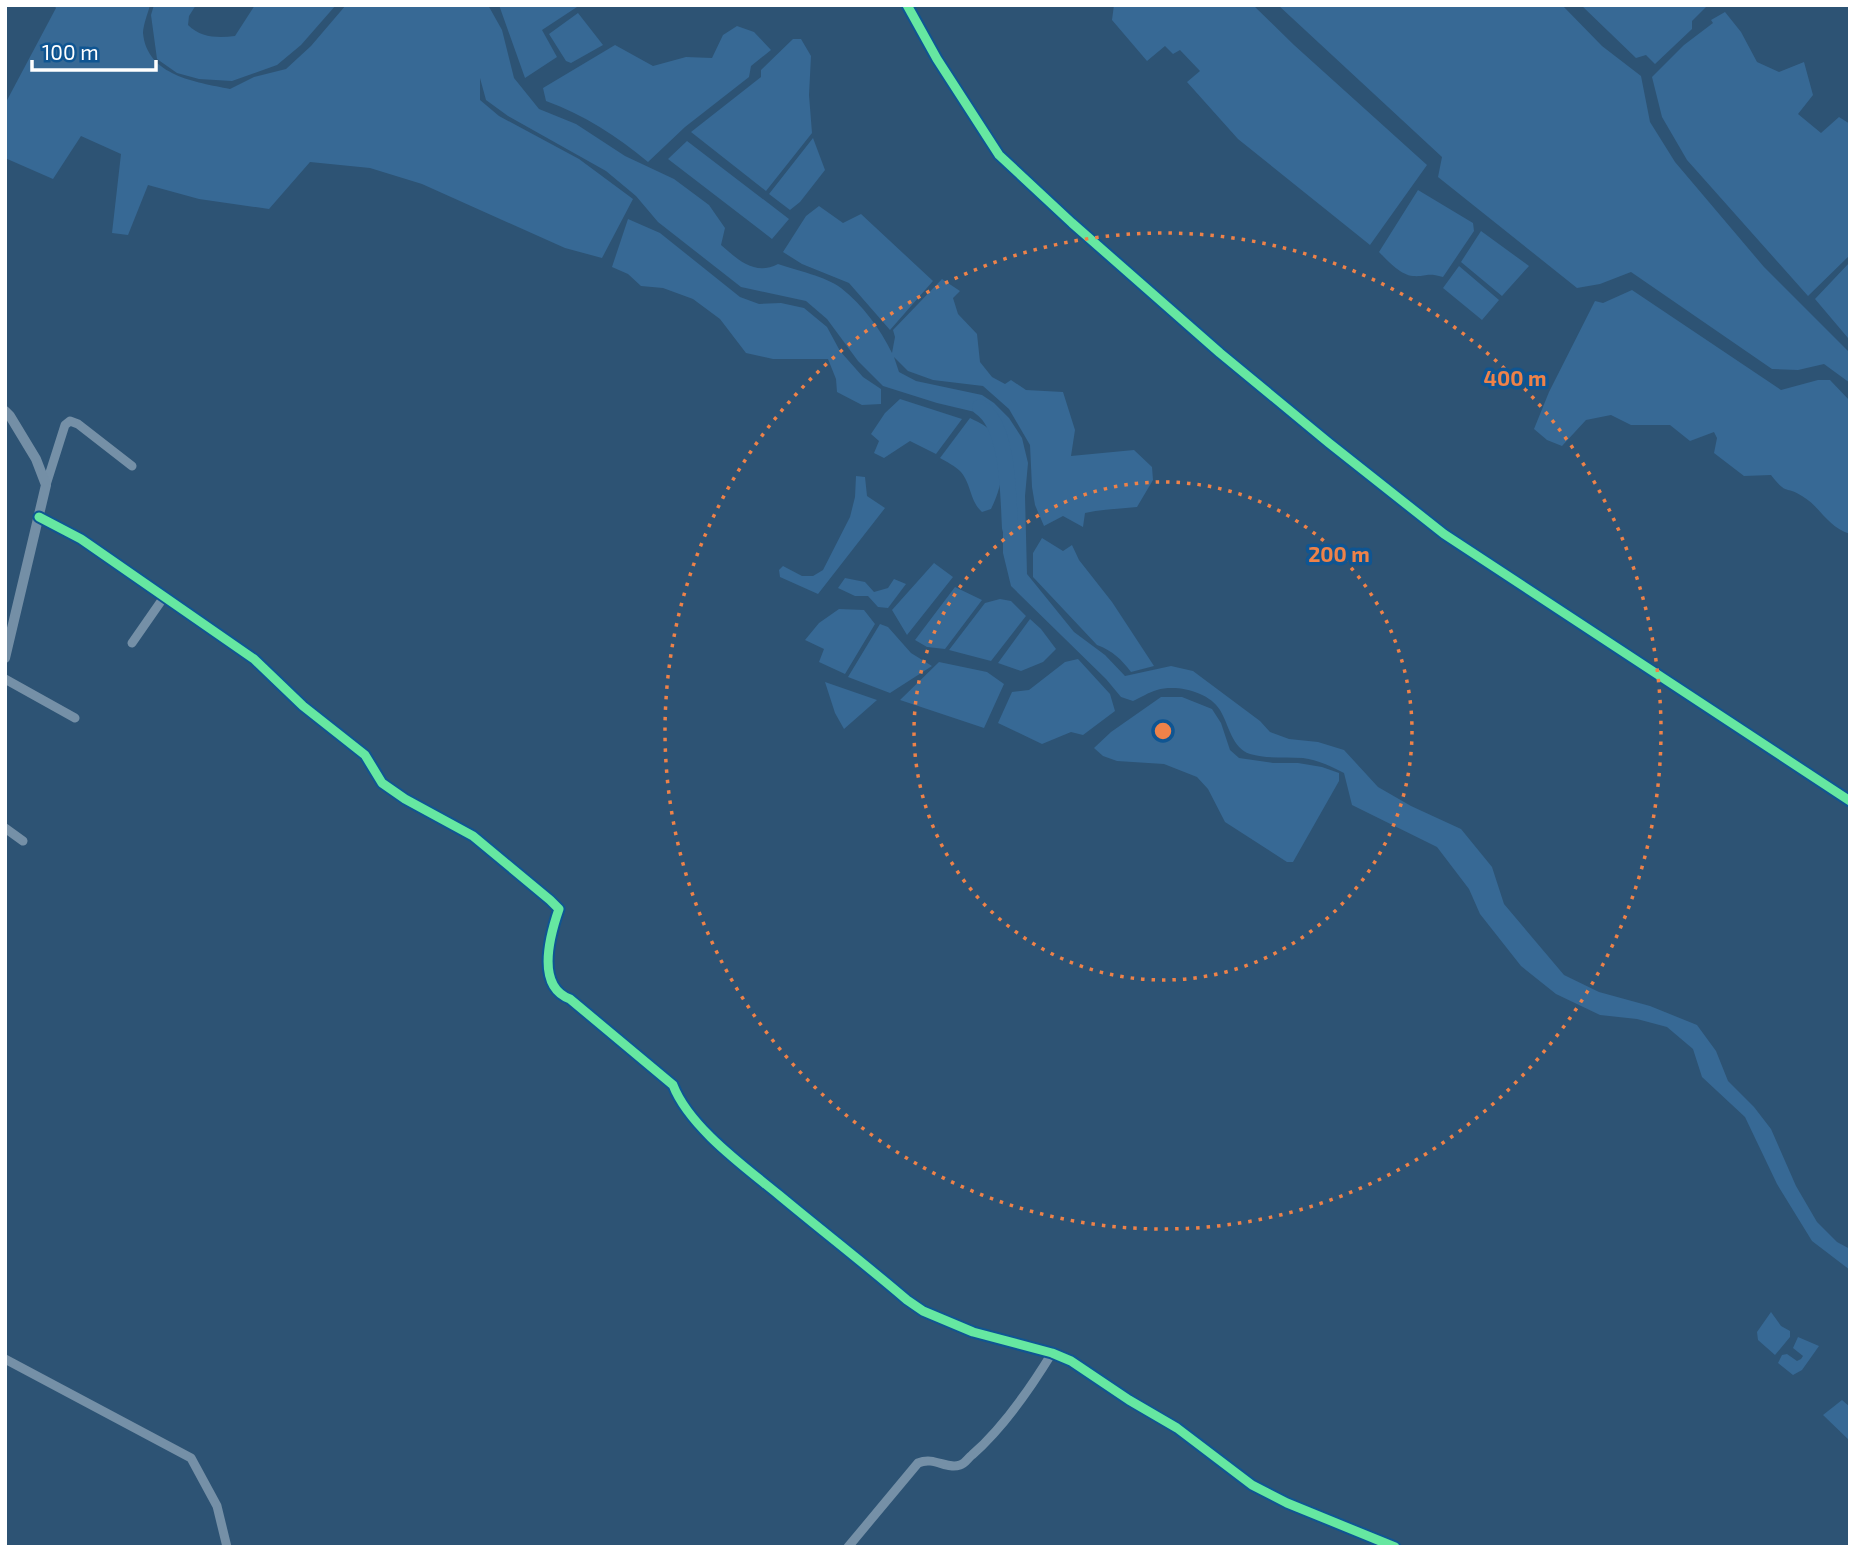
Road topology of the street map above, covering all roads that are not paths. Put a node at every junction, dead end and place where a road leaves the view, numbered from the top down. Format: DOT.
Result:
graph roads {
  1 [pos="907,5"];
  2 [pos="5,411"];
  3 [pos="132,466"];
  4 [pos="46,485"];
  5 [pos="39,517"];
  6 [pos="164,597"];
  7 [pos="132,643"];
  8 [pos="5,658"];
  9 [pos="5,679"];
  10 [pos="75,718"];
  11 [pos="1850,801"];
  12 [pos="5,828"];
  13 [pos="23,841"];
  14 [pos="1052,1353"];
  15 [pos="5,1359"];
  16 [pos="227,1547"];
  17 [pos="848,1547"];
  18 [pos="1395,1547"];
  1 -- 11 [label="street"];
  2 -- 4 [label="main road"];
  3 -- 4 [label="street"];
  4 -- 5 [label="main road"];
  5 -- 6 [label="street"];
  5 -- 8 [label="main road"];
  6 -- 7 [label="street"];
  6 -- 14 [label="street"];
  9 -- 10 [label="street"];
  12 -- 13 [label="street"];
  14 -- 17 [label="street"];
  14 -- 18 [label="street"];
  15 -- 16 [label="street"];
}
